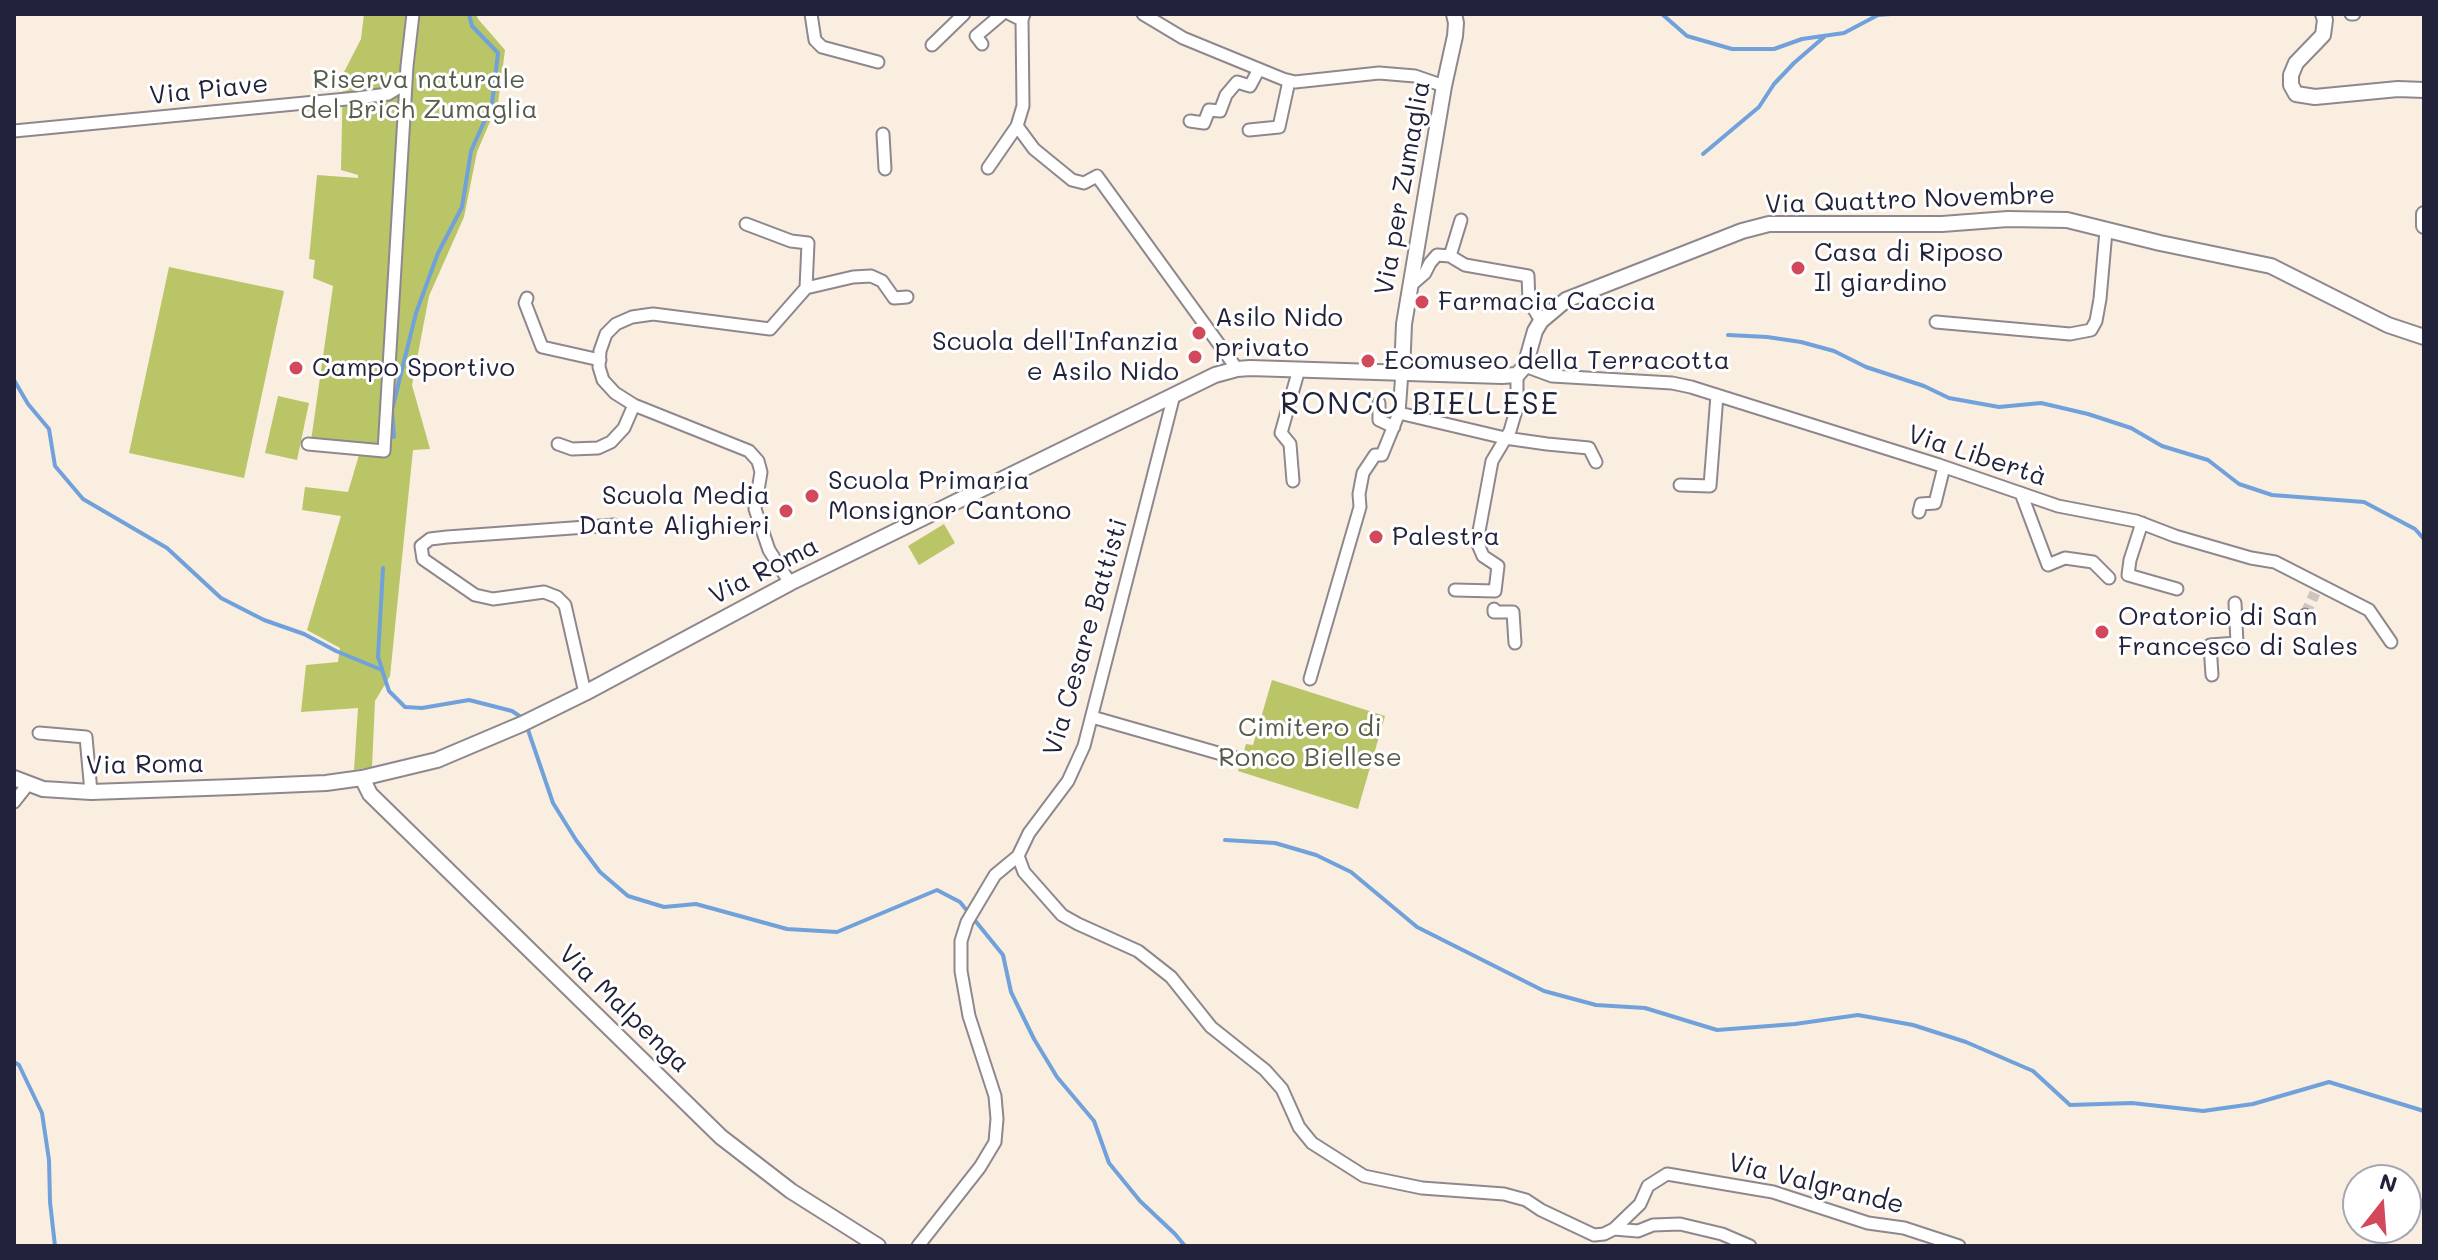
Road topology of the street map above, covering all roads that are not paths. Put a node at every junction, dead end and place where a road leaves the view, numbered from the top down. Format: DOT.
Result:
graph roads {
  1 [pos="413,14"];
  2 [pos="811,14"];
  3 [pos="964,14"];
  4 [pos="1001,14"];
  5 [pos="1010,14"];
  6 [pos="1143,14"];
  7 [pos="1454,14"];
  8 [pos="2323,14"];
  9 [pos="1023,17"];
  10 [pos="982,44"];
  11 [pos="932,45"];
  12 [pos="878,62"];
  13 [pos="1259,69"];
  14 [pos="1289,81"];
  15 [pos="406,83"];
  16 [pos="1444,86"];
  17 [pos="2424,90"];
  18 [pos="1190,121"];
  19 [pos="1017,126"];
  20 [pos="1249,130"];
  21 [pos="14,131"];
  22 [pos="883,134"];
  23 [pos="988,168"];
  24 [pos="885,169"];
  25 [pos="2424,214"];
  26 [pos="1461,220"];
  27 [pos="746,224"];
  28 [pos="2424,226"];
  29 [pos="2106,231"];
  30 [pos="1450,256"];
  31 [pos="1410,286"];
  32 [pos="806,288"];
  33 [pos="907,297"];
  34 [pos="527,298"];
  35 [pos="1541,321"];
  36 [pos="1936,322"];
  37 [pos="2424,337"];
  38 [pos="600,360"];
  39 [pos="1237,369"];
  40 [pos="1299,369"];
  41 [pos="1521,370"];
  42 [pos="1402,372"];
  43 [pos="1174,395"];
  44 [pos="1717,395"];
  45 [pos="1379,403"];
  46 [pos="634,405"];
  47 [pos="1399,413"];
  48 [pos="1394,427"];
  49 [pos="1505,438"];
  50 [pos="308,444"];
  51 [pos="558,444"];
  52 [pos="1596,462"];
  53 [pos="1944,467"];
  54 [pos="1293,481"];
  55 [pos="1680,485"];
  56 [pos="2021,493"];
  57 [pos="1919,512"];
  58 [pos="2142,523"];
  59 [pos="614,525"];
  60 [pos="2109,578"];
  61 [pos="790,583"];
  62 [pos="2177,589"];
  63 [pos="1455,590"];
  64 [pos="2235,603"];
  65 [pos="1494,609"];
  66 [pos="2391,642"];
  67 [pos="1515,643"];
  68 [pos="2212,675"];
  69 [pos="1310,679"];
  70 [pos="585,693"];
  71 [pos="1092,717"];
  72 [pos="39,733"];
  73 [pos="1239,759"];
  74 [pos="14,778"];
  75 [pos="362,778"];
  76 [pos="29,783"];
  77 [pos="91,792"];
  78 [pos="14,802"];
  79 [pos="1018,856"];
  80 [pos="1614,1229"];
  81 [pos="878,1246"];
  82 [pos="918,1246"];
  83 [pos="1750,1246"];
  84 [pos="1959,1246"];
  1 -- 15 [label="street"];
  2 -- 12 [label="street"];
  3 -- 11 [label="street"];
  4 -- 10 [label="street"];
  5 -- 9 [label="street"];
  6 -- 13 [label="street"];
  7 -- 16 [label="street, Via per Zumaglia"];
  8 -- 17 [label="street"];
  9 -- 19 [label="street"];
  13 -- 14 [label="street"];
  13 -- 18 [label="street"];
  14 -- 16 [label="street"];
  14 -- 20 [label="street"];
  15 -- 21 [label="street, Via Piave"];
  15 -- 50 [label="street"];
  16 -- 31 [label="street, Via per Zumaglia"];
  19 -- 23 [label="street"];
  19 -- 39 [label="street"];
  22 -- 24 [label="street"];
  25 -- 28 [label="street"];
  26 -- 30 [label="street"];
  27 -- 32 [label="street"];
  29 -- 35 [label="street, Via Quattro Novembre"];
  29 -- 36 [label="street"];
  29 -- 37 [label="street, Via Quattro Novembre"];
  30 -- 31 [label="street"];
  30 -- 35 [label="street"];
  31 -- 42 [label="street, Via per Zumaglia"];
  32 -- 33 [label="street"];
  32 -- 38 [label="street"];
  34 -- 38 [label="street"];
  35 -- 41 [label="street"];
  38 -- 46 [label="street"];
  39 -- 40 [label="street, Via Roma"];
  39 -- 43 [label="street, Via Roma"];
  40 -- 42 [label="street, Via Roma"];
  40 -- 54 [label="street"];
  41 -- 42 [label="street, Via Roma"];
  41 -- 44 [label="street, Via Libertà"];
  41 -- 49 [label="street"];
  42 -- 47 [label="street"];
  43 -- 61 [label="street, Via Roma"];
  43 -- 71 [label="street, Via Cesare Battisti"];
  44 -- 53 [label="street, Via Libertà"];
  44 -- 55 [label="street"];
  45 -- 48 [label="street"];
  46 -- 51 [label="street"];
  46 -- 61 [label="street"];
  47 -- 48 [label="street"];
  47 -- 49 [label="street"];
  48 -- 69 [label="street"];
  49 -- 52 [label="street"];
  49 -- 63 [label="street"];
  53 -- 56 [label="street, Via Libertà"];
  53 -- 57 [label="street"];
  56 -- 58 [label="street, Via Libertà"];
  56 -- 60 [label="street"];
  58 -- 62 [label="street"];
  58 -- 66 [label="street, Via Libertà"];
  59 -- 70 [label="street"];
  61 -- 70 [label="street, Via Roma"];
  64 -- 68 [label="street"];
  65 -- 67 [label="street"];
  70 -- 75 [label="street, Via Roma"];
  71 -- 73 [label="street"];
  71 -- 79 [label="street, Via Cesare Battisti"];
  72 -- 77 [label="street"];
  74 -- 76 [label="street, Via Roma"];
  75 -- 77 [label="street, Via Roma"];
  75 -- 81 [label="street, Via Malpenga"];
  76 -- 77 [label="street, Via Roma"];
  76 -- 78 [label="street"];
  79 -- 80 [label="street"];
  79 -- 82 [label="street, Via Cesare Battisti"];
  80 -- 83 [label="street"];
  80 -- 84 [label="street, Via Valgrande"];
}
